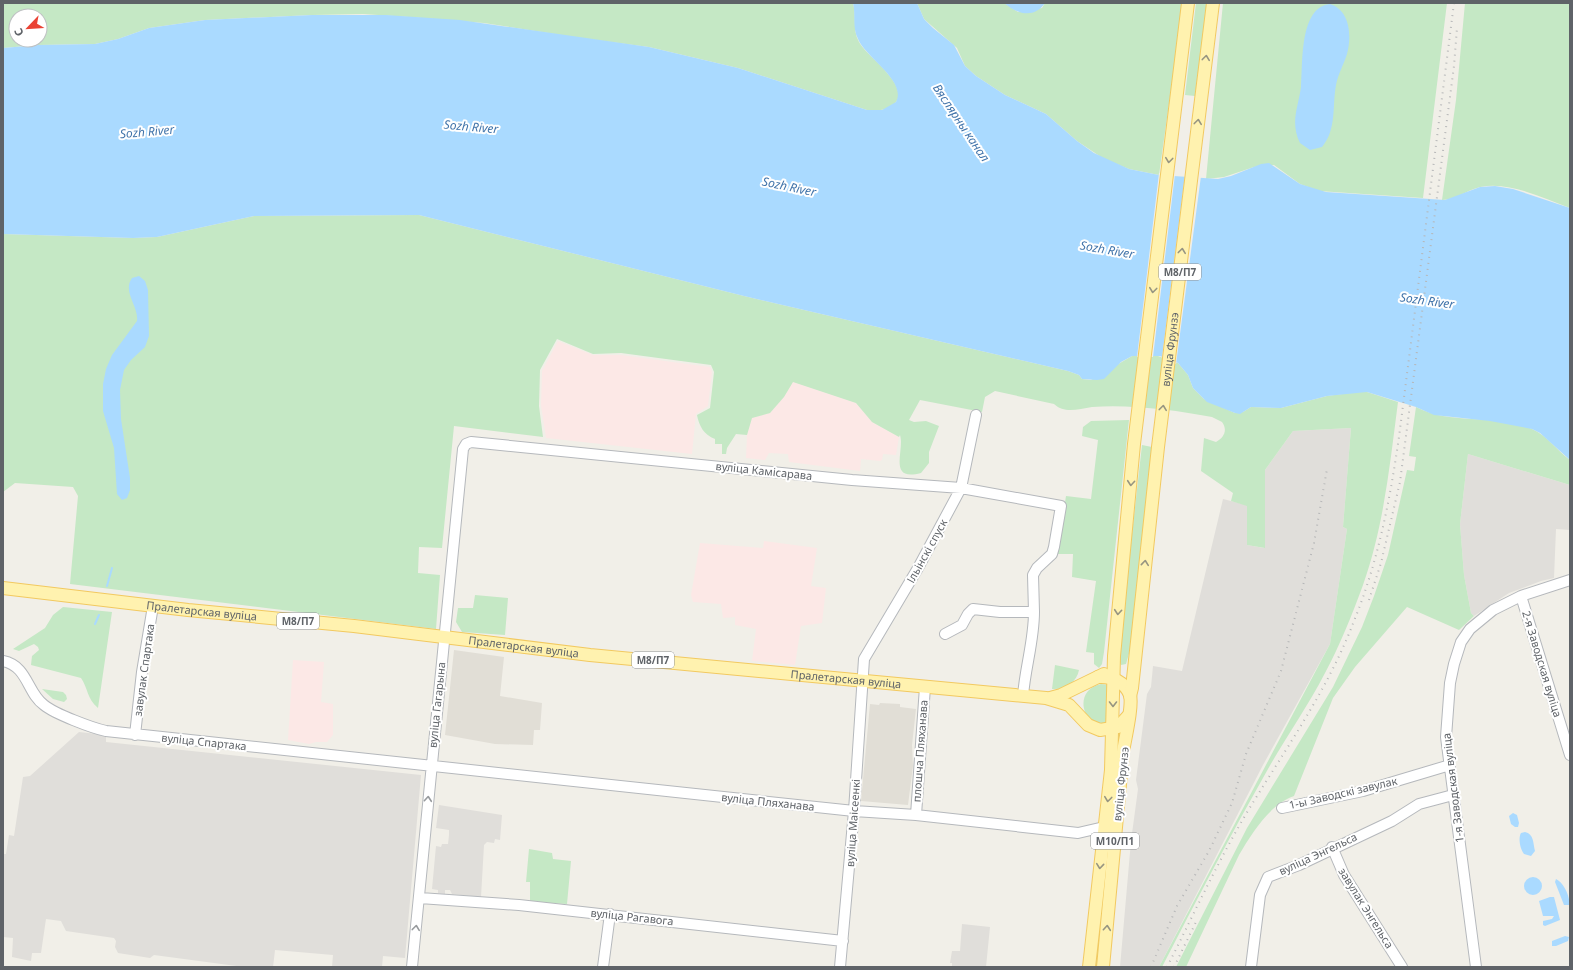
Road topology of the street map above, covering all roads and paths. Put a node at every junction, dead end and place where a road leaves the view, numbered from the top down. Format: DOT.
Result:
graph roads {
  1 [pos="1188,3"];
  2 [pos="1213,3"];
  3 [pos="976,415"];
  4 [pos="466,444"];
  5 [pos="960,488"];
  6 [pos="1570,580"];
  7 [pos="3,588"];
  8 [pos="1520,596"];
  9 [pos="152,606"];
  10 [pos="1034,612"];
  11 [pos="945,634"];
  12 [pos="444,638"];
  13 [pos="1114,656"];
  14 [pos="3,661"];
  15 [pos="1098,677"];
  16 [pos="1113,678"];
  17 [pos="862,680"];
  18 [pos="1087,683"];
  19 [pos="925,687"];
  20 [pos="1023,696"];
  21 [pos="1130,696"];
  22 [pos="1051,700"];
  23 [pos="1129,715"];
  24 [pos="1082,719"];
  25 [pos="1112,729"];
  26 [pos="135,735"];
  27 [pos="1570,755"];
  28 [pos="1450,765"];
  29 [pos="431,767"];
  30 [pos="1111,770"];
  31 [pos="1453,795"];
  32 [pos="1282,808"];
  33 [pos="854,811"];
  34 [pos="916,815"];
  35 [pos="1104,827"];
  36 [pos="1332,847"];
  37 [pos="420,898"];
  38 [pos="610,914"];
  39 [pos="843,941"];
  40 [pos="412,967"];
  41 [pos="603,967"];
  42 [pos="840,967"];
  43 [pos="1089,967"];
  44 [pos="1103,967"];
  45 [pos="1251,967"];
  46 [pos="1402,967"];
  47 [pos="1476,967"];
  1 -- 13 [label="main road, вуліца Фрунзэ / М8/П7, one-way"];
  21 -- 2 [label="main road, вуліца Фрунзэ / М8/П7, one-way"];
  3 -- 5 [label="street, Ільінскі спуск"];
  4 -- 5 [label="street, вуліца Камісарава"];
  4 -- 12 [label="street, вуліца Гагарына"];
  5 -- 10 [label="street, вуліца Камісарава"];
  5 -- 17 [label="street, Ільінскі спуск"];
  6 -- 8 [label="street, 1-я Заводская вуліца"];
  7 -- 9 [label="main road, Пралетарская вуліца / М8/П7"];
  8 -- 27 [label="street, 2-я Заводская вуліца"];
  8 -- 28 [label="street, 1-я Заводская вуліца"];
  9 -- 12 [label="main road, Пралетарская вуліца / М8/П7"];
  9 -- 26 [label="street, завулак Спартака"];
  10 -- 11 [label="street"];
  10 -- 20 [label="street"];
  12 -- 17 [label="main road, Пралетарская вуліца / М8/П7"];
  12 -- 29 [label="street, вуліца Гагарына"];
  13 -- 15 [label="main road, М8/П7"];
  13 -- 16 [label="main road, вуліца Фрунзэ / М10/П1"];
  14 -- 26 [label="street, вуліца Спартака"];
  15 -- 16 [label="main road"];
  15 -- 18 [label="main road, М8/П7"];
  16 -- 21 [label="main road"];
  16 -- 25 [label="main road, вуліца Фрунзэ / М10/П1, one-way"];
  17 -- 19 [label="main road, Пралетарская вуліца / М8/П7"];
  17 -- 33 [label="street, вуліца Маісеенкі"];
  18 -- 22 [label="main road, Пралетарская вуліца / М8/П7"];
  18 -- 24 [label="main road"];
  19 -- 20 [label="main road, Пралетарская вуліца / М8/П7"];
  19 -- 34 [label="street, плошча Пляханава"];
  20 -- 22 [label="main road, Пралетарская вуліца / М8/П7"];
  21 -- 23 [label="main road, вуліца Фрунзэ / М8/П7"];
  22 -- 24 [label="main road, Пралетарская вуліца / М8/П7"];
  22 -- 30 [label="main road, вуліца Фрунзэ / М10/П1"];
  23 -- 25 [label="main road"];
  44 -- 23 [label="main road, вуліца Фрунзэ / М10/П1, one-way"];
  24 -- 25 [label="main road, М8/П7"];
  25 -- 30 [label="main road, вуліца Фрунзэ / М10/П1"];
  26 -- 29 [label="street, вуліца Спартака"];
  28 -- 31 [label="street, 1-я Заводская вуліца"];
  28 -- 32 [label="street, 1-ы Заводскі завулак"];
  29 -- 33 [label="street, вуліца Пляханава"];
  37 -- 29 [label="street, вуліца Гагарына, one-way"];
  30 -- 35 [label="main road, вуліца Фрунзэ / М10/П1, one-way"];
  31 -- 36 [label="street, вуліца Энгельса"];
  31 -- 47 [label="street, 1-я Заводская вуліца"];
  33 -- 34 [label="street, вуліца Пляханава"];
  33 -- 39 [label="street, вуліца Маісеенкі"];
  34 -- 35 [label="street, вуліца Пляханава"];
  35 -- 43 [label="main road, вуліца Фрунзэ / М10/П1, one-way"];
  36 -- 45 [label="street, вуліца Энгельса"];
  36 -- 46 [label="street, завулак Энгельса"];
  37 -- 38 [label="street, вуліца Рагавога"];
  40 -- 37 [label="street, вуліца Гагарына, one-way"];
  38 -- 39 [label="street, вуліца Рагавога"];
  38 -- 41 [label="street"];
  39 -- 42 [label="street, вуліца Маісеенкі"];
}
